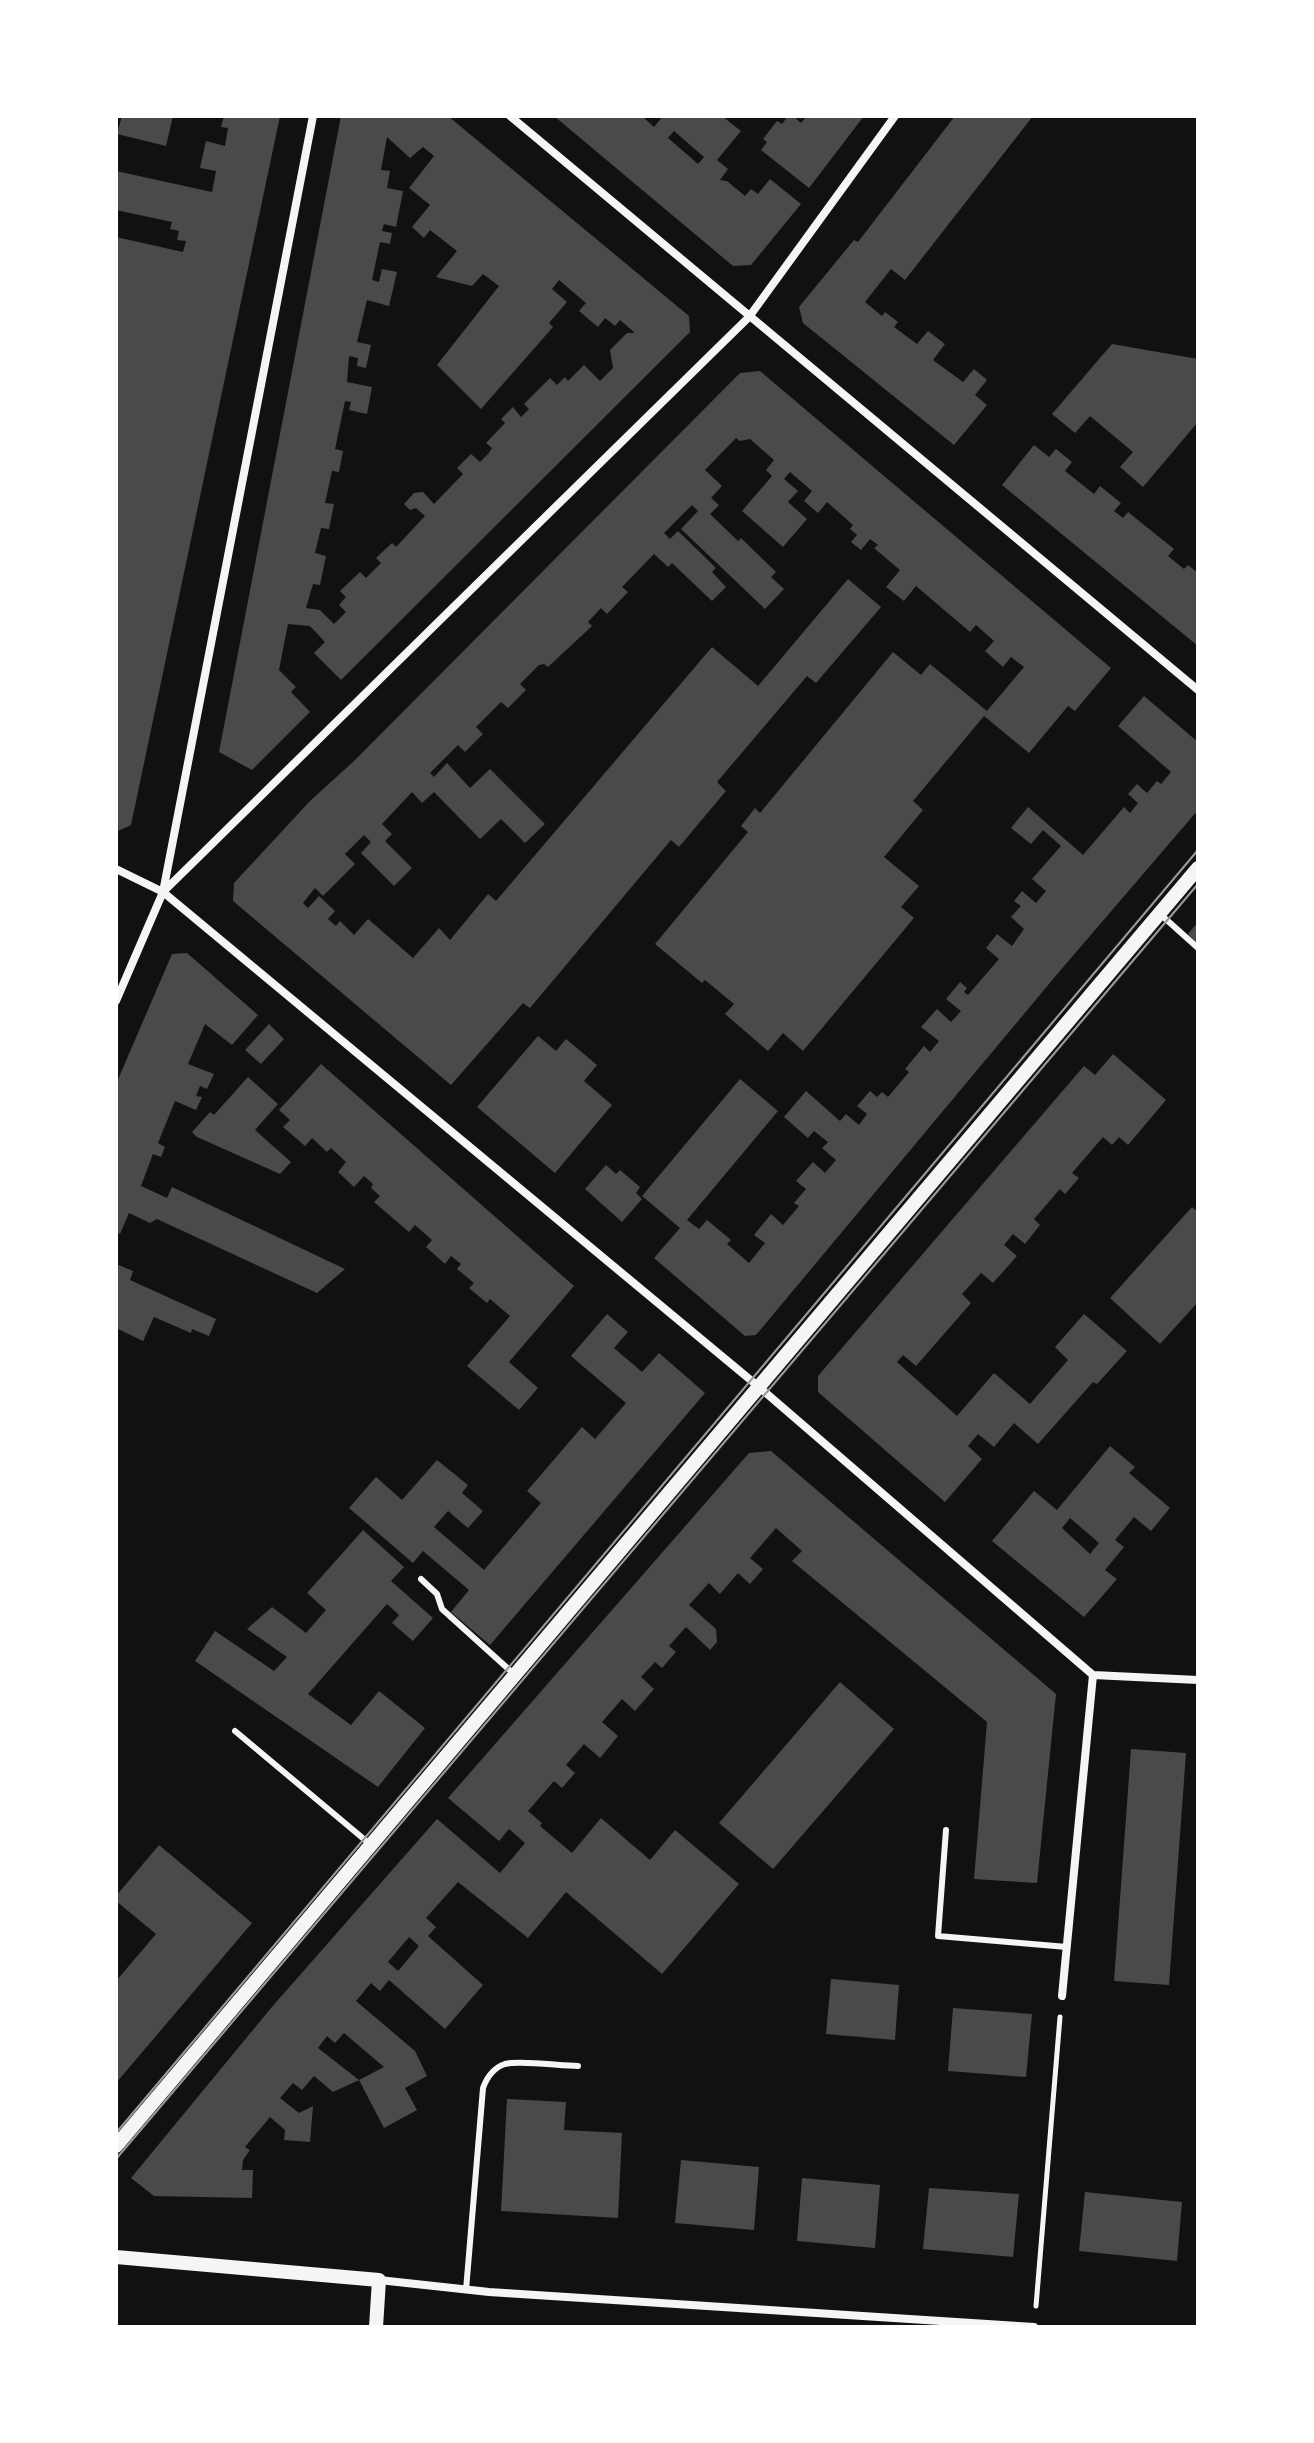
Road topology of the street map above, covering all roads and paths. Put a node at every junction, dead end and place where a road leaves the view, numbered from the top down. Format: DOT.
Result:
graph roads {
  1 [pos="313,116"];
  2 [pos="510,116"];
  3 [pos="895,116"];
  4 [pos="749,317"];
  5 [pos="1198,690"];
  6 [pos="1198,868"];
  7 [pos="116,869"];
  8 [pos="163,892"];
  9 [pos="1159,913"];
  10 [pos="1198,948"];
  11 [pos="116,1001"];
  12 [pos="759,1387"];
  13 [pos="421,1579"];
  14 [pos="515,1675"];
  15 [pos="1093,1675"];
  16 [pos="1198,1680"];
  17 [pos="235,1731"];
  18 [pos="946,1830"];
  19 [pos="371,1845"];
  20 [pos="1067,1947"];
  21 [pos="1062,1996"];
  22 [pos="578,2066"];
  23 [pos="116,2146"];
  24 [pos="116,2257"];
  25 [pos="379,2280"];
  26 [pos="466,2290"];
  27 [pos="1035,2311"];
  28 [pos="376,2327"];
  29 [pos="1034,2327"];
  1 -- 8 [label="street"];
  2 -- 4 [label="street"];
  3 -- 4 [label="street"];
  4 -- 5 [label="street"];
  4 -- 8 [label="street"];
  6 -- 9 [label="street"];
  7 -- 8 [label="street"];
  8 -- 11 [label="street"];
  8 -- 12 [label="street"];
  9 -- 10 [label="lane"];
  9 -- 12 [label="street"];
  12 -- 14 [label="street"];
  12 -- 15 [label="street"];
  13 -- 14 [label="lane"];
  14 -- 19 [label="street"];
  15 -- 16 [label="street"];
  15 -- 20 [label="street"];
  17 -- 19 [label="lane"];
  18 -- 20 [label="lane"];
  19 -- 23 [label="street"];
  20 -- 21 [label="street"];
  21 -- 27 [label="path"];
  22 -- 26 [label="lane"];
  24 -- 25 [label="street"];
  25 -- 26 [label="street"];
  25 -- 28 [label="street"];
  26 -- 29 [label="street"];
}
